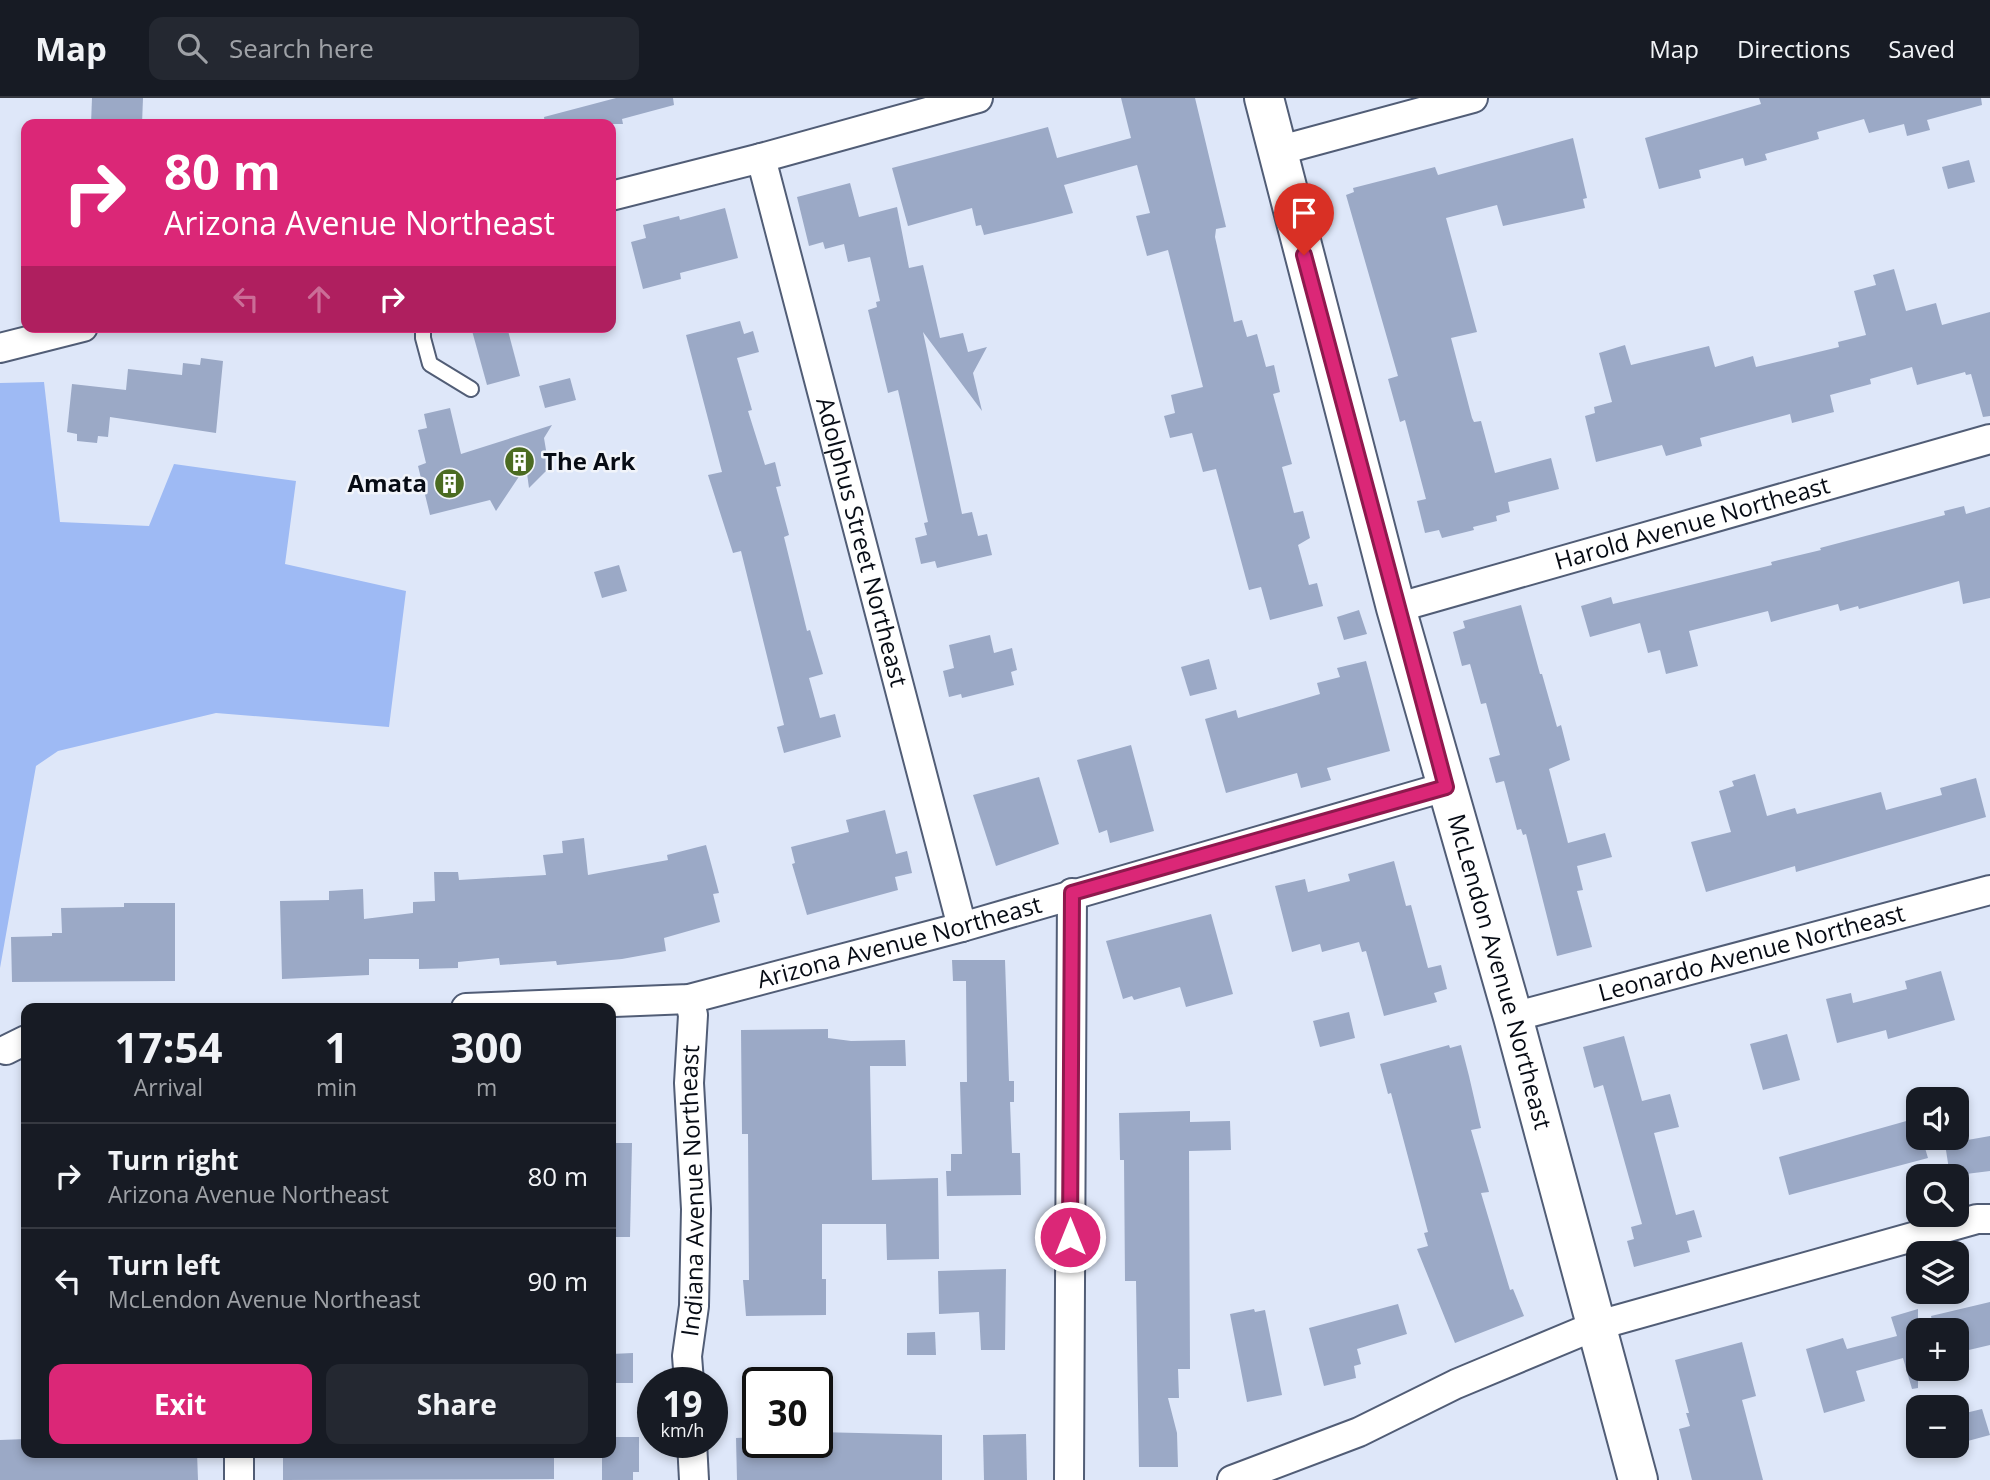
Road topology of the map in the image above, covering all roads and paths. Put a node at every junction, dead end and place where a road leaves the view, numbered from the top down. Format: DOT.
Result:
graph roads {
  1 [pos="978,98"];
  2 [pos="1264,98"];
  3 [pos="1473,98"];
  4 [pos="1277,151"];
  5 [pos="761,159"];
  6 [pos="616,195"];
  7 [pos="59,333"];
  8 [pos="422,333"];
  9 [pos="0,348"];
  10 [pos="471,389"];
  11 [pos="1990,439"];
  12 [pos="1396,608"];
  13 [pos="1446,787"];
  14 [pos="1990,890"];
  15 [pos="1072,893"];
  16 [pos="962,927"];
  17 [pos="689,999"];
  18 [pos="590,1003"];
  19 [pos="1513,1017"];
  20 [pos="1990,1219"];
  21 [pos="1595,1326"];
  22 [pos="688,1367"];
  23 [pos="239,1458"];
  24 [pos="693,1458"];
  25 [pos="239,1480"];
  26 [pos="694,1480"];
  27 [pos="1069,1480"];
  28 [pos="1232,1480"];
  29 [pos="1638,1480"];
  1 -- 5 [label="street"];
  2 -- 4 [label="street, McLendon Avenue Northeast"];
  3 -- 4 [label="street"];
  4 -- 12 [label="street, McLendon Avenue Northeast"];
  5 -- 6 [label="street"];
  5 -- 16 [label="street, Adolphus Street Northeast"];
  7 -- 9 [label="street"];
  8 -- 10 [label="lane"];
  11 -- 12 [label="street, Harold Avenue Northeast"];
  12 -- 13 [label="street, McLendon Avenue Northeast"];
  13 -- 15 [label="street, Arizona Avenue Northeast"];
  13 -- 19 [label="street, McLendon Avenue Northeast"];
  14 -- 19 [label="street, Leonardo Avenue Northeast"];
  15 -- 16 [label="street, Arizona Avenue Northeast"];
  15 -- 27 [label="street"];
  16 -- 17 [label="street, Arizona Avenue Northeast"];
  17 -- 18 [label="street, Arizona Avenue Northeast"];
  17 -- 22 [label="street, Indiana Avenue Northeast"];
  19 -- 21 [label="street, McLendon Avenue Northeast"];
  20 -- 21 [label="street"];
  21 -- 28 [label="street"];
  21 -- 29 [label="street, McLendon Avenue Northeast"];
  23 -- 25 [label="street"];
  24 -- 26 [label="street"];
}
